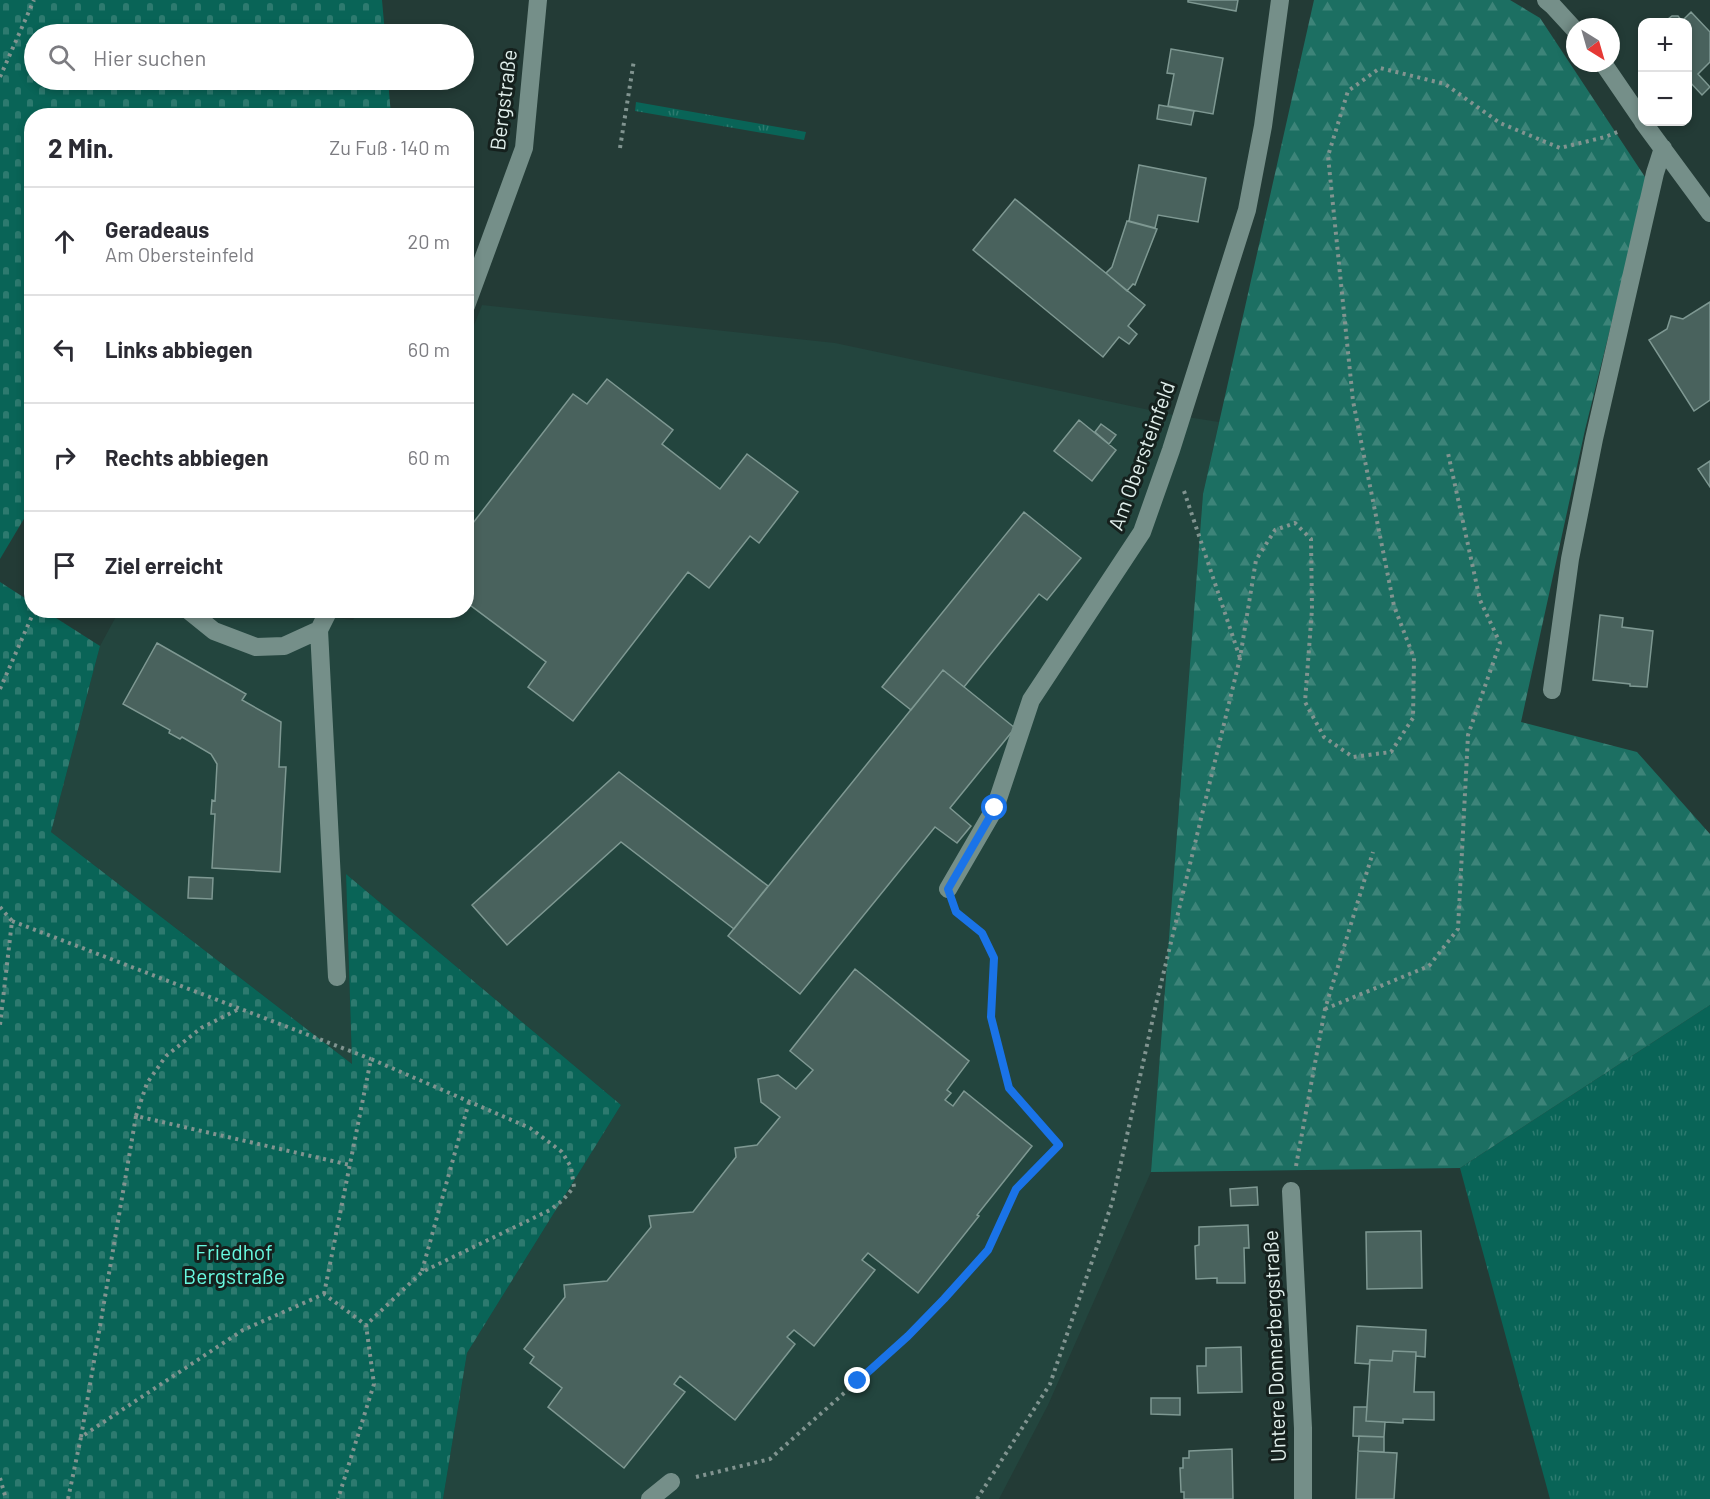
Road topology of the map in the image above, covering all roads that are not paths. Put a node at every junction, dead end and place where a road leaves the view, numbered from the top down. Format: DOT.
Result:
graph roads {
  1 [pos="538,0"];
  2 [pos="1280,0"];
  3 [pos="1546,0"];
  4 [pos="1566,20"];
  5 [pos="1609,72"];
  6 [pos="1638,114"];
  7 [pos="1647,126"];
  8 [pos="1663,148"];
  9 [pos="1710,213"];
  10 [pos="474,284"];
  11 [pos="198,618"];
  12 [pos="325,618"];
  13 [pos="319,630"];
  14 [pos="1552,690"];
  15 [pos="948,889"];
  16 [pos="337,977"];
  17 [pos="1292,1191"];
  18 [pos="670,1482"];
  19 [pos="650,1499"];
  20 [pos="1303,1499"];
  1 -- 10 [label="street, Bergstraße"];
  2 -- 15 [label="street, Am Obersteinfeld"];
  3 -- 4 [label="street"];
  5 -- 6 [label="street"];
  7 -- 8 [label="street"];
  8 -- 9 [label="street"];
  8 -- 14 [label="street"];
  11 -- 13 [label="street"];
  12 -- 13 [label="street"];
  13 -- 16 [label="street"];
  17 -- 20 [label="street, Untere Donnerbergstraße"];
  18 -- 19 [label="street"];
}
